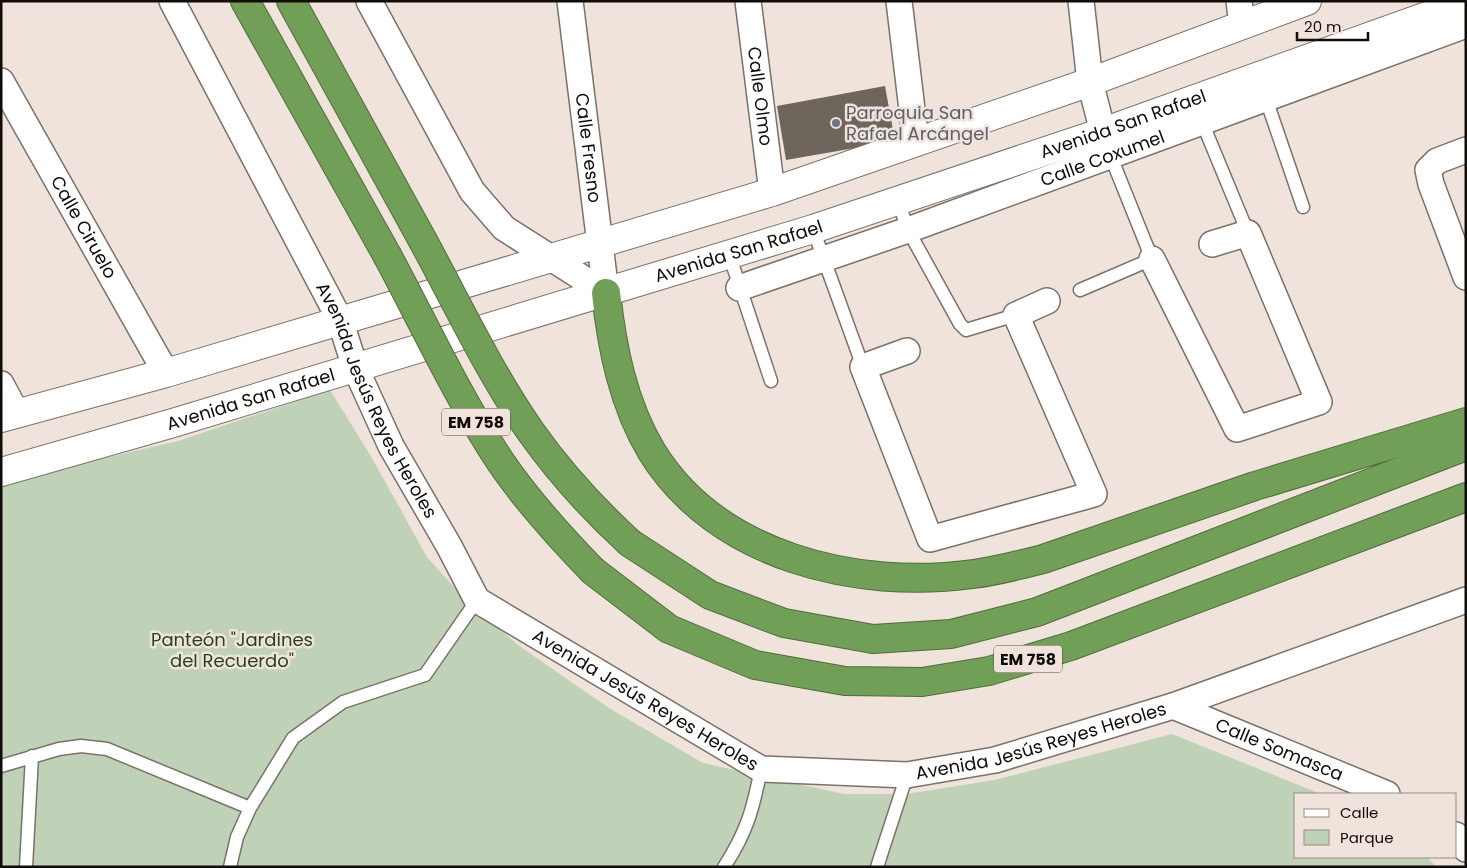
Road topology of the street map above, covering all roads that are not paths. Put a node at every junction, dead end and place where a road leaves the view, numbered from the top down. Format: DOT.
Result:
graph roads {
  1 [pos="172,1"];
  2 [pos="245,1"];
  3 [pos="291,1"];
  4 [pos="369,1"];
  5 [pos="570,1"];
  6 [pos="748,1"];
  7 [pos="899,1"];
  8 [pos="1081,1"];
  9 [pos="1308,1"];
  10 [pos="1466,2"];
  11 [pos="1241,13"];
  12 [pos="1466,25"];
  13 [pos="1,81"];
  14 [pos="1090,82"];
  15 [pos="1263,87"];
  16 [pos="1198,111"];
  17 [pos="916,143"];
  18 [pos="1107,144"];
  19 [pos="1466,150"];
  20 [pos="772,192"];
  21 [pos="898,201"];
  22 [pos="1303,207"];
  23 [pos="813,229"];
  24 [pos="908,230"];
  25 [pos="1248,233"];
  26 [pos="601,242"];
  27 [pos="1212,244"];
  28 [pos="729,254"];
  29 [pos="549,257"];
  30 [pos="823,258"];
  31 [pos="1152,260"];
  32 [pos="1464,265"];
  33 [pos="739,288"];
  34 [pos="1080,290"];
  35 [pos="606,294"];
  36 [pos="1047,301"];
  37 [pos="1016,315"];
  38 [pos="340,320"];
  39 [pos="906,351"];
  40 [pos="355,367"];
  41 [pos="863,367"];
  42 [pos="166,373"];
  43 [pos="771,381"];
  44 [pos="1,384"];
  45 [pos="9,416"];
  46 [pos="1466,422"];
  47 [pos="1466,446"];
  48 [pos="1,472"];
  49 [pos="1466,497"];
  50 [pos="477,600"];
  51 [pos="1466,600"];
  52 [pos="1173,706"];
  53 [pos="32,756"];
  54 [pos="1,766"];
  55 [pos="761,769"];
  56 [pos="907,775"];
  57 [pos="1384,793"];
  58 [pos="250,808"];
  59 [pos="1457,836"];
  60 [pos="1466,848"];
  61 [pos="26,867"];
  62 [pos="230,867"];
  63 [pos="724,867"];
  64 [pos="878,867"];
  1 -- 38 [label="street, Avenida Jesús Reyes Heroles"];
  2 -- 49 [label="highway, EM 758, bridge"];
  3 -- 47 [label="highway, EM 758, bridge"];
  4 -- 29 [label="street"];
  5 -- 26 [label="street, Calle Fresno"];
  6 -- 20 [label="street, Calle Olmo"];
  7 -- 17 [label="street"];
  8 -- 14 [label="street"];
  9 -- 11 [label="main road"];
  10 -- 15 [label="main road, Avenida San Rafael"];
  11 -- 14 [label="main road"];
  12 -- 15 [label="street"];
  13 -- 42 [label="street, Calle Ciruelo"];
  14 -- 17 [label="main road"];
  14 -- 18 [label="street"];
  15 -- 16 [label="main road, Avenida San Rafael"];
  15 -- 22 [label="lane"];
  16 -- 18 [label="main road, Avenida San Rafael"];
  16 -- 25 [label="lane"];
  17 -- 20 [label="main road"];
  18 -- 21 [label="main road, Avenida San Rafael"];
  18 -- 24 [label="street, Calle Coxumel"];
  18 -- 31 [label="lane"];
  19 -- 32 [label="street"];
  20 -- 26 [label="main road"];
  21 -- 23 [label="main road, Avenida San Rafael"];
  21 -- 24 [label="lane"];
  23 -- 28 [label="main road, Avenida San Rafael"];
  23 -- 30 [label="lane"];
  24 -- 30 [label="street, Calle Coxumel"];
  24 -- 37 [label="lane"];
  25 -- 27 [label="street"];
  25 -- 31 [label="street"];
  26 -- 29 [label="main road"];
  26 -- 35 [label="street, Calle Fresno"];
  28 -- 33 [label="lane"];
  28 -- 35 [label="main road, Avenida San Rafael"];
  29 -- 35 [label="street"];
  29 -- 38 [label="main road"];
  30 -- 33 [label="street, Calle Coxumel"];
  30 -- 41 [label="lane"];
  31 -- 34 [label="lane"];
  33 -- 43 [label="lane"];
  35 -- 40 [label="main road, Avenida San Rafael"];
  35 -- 46 [label="highway"];
  36 -- 37 [label="street"];
  37 -- 41 [label="street"];
  38 -- 40 [label="street, Avenida Jesús Reyes Heroles"];
  38 -- 42 [label="main road"];
  39 -- 41 [label="street"];
  40 -- 48 [label="main road, Avenida San Rafael"];
  40 -- 50 [label="street, Avenida Jesús Reyes Heroles"];
  42 -- 45 [label="main road"];
  44 -- 45 [label="street"];
  50 -- 55 [label="street, Avenida Jesús Reyes Heroles"];
  50 -- 58 [label="lane"];
  51 -- 52 [label="street, Avenida Jesús Reyes Heroles"];
  52 -- 56 [label="street, Avenida Jesús Reyes Heroles"];
  52 -- 57 [label="street, Calle Somasca"];
  53 -- 54 [label="lane"];
  53 -- 58 [label="lane"];
  53 -- 61 [label="lane"];
  55 -- 56 [label="street, Avenida Jesús Reyes Heroles"];
  55 -- 63 [label="lane"];
  56 -- 64 [label="lane"];
  58 -- 62 [label="lane"];
  59 -- 60 [label="street"];
}
